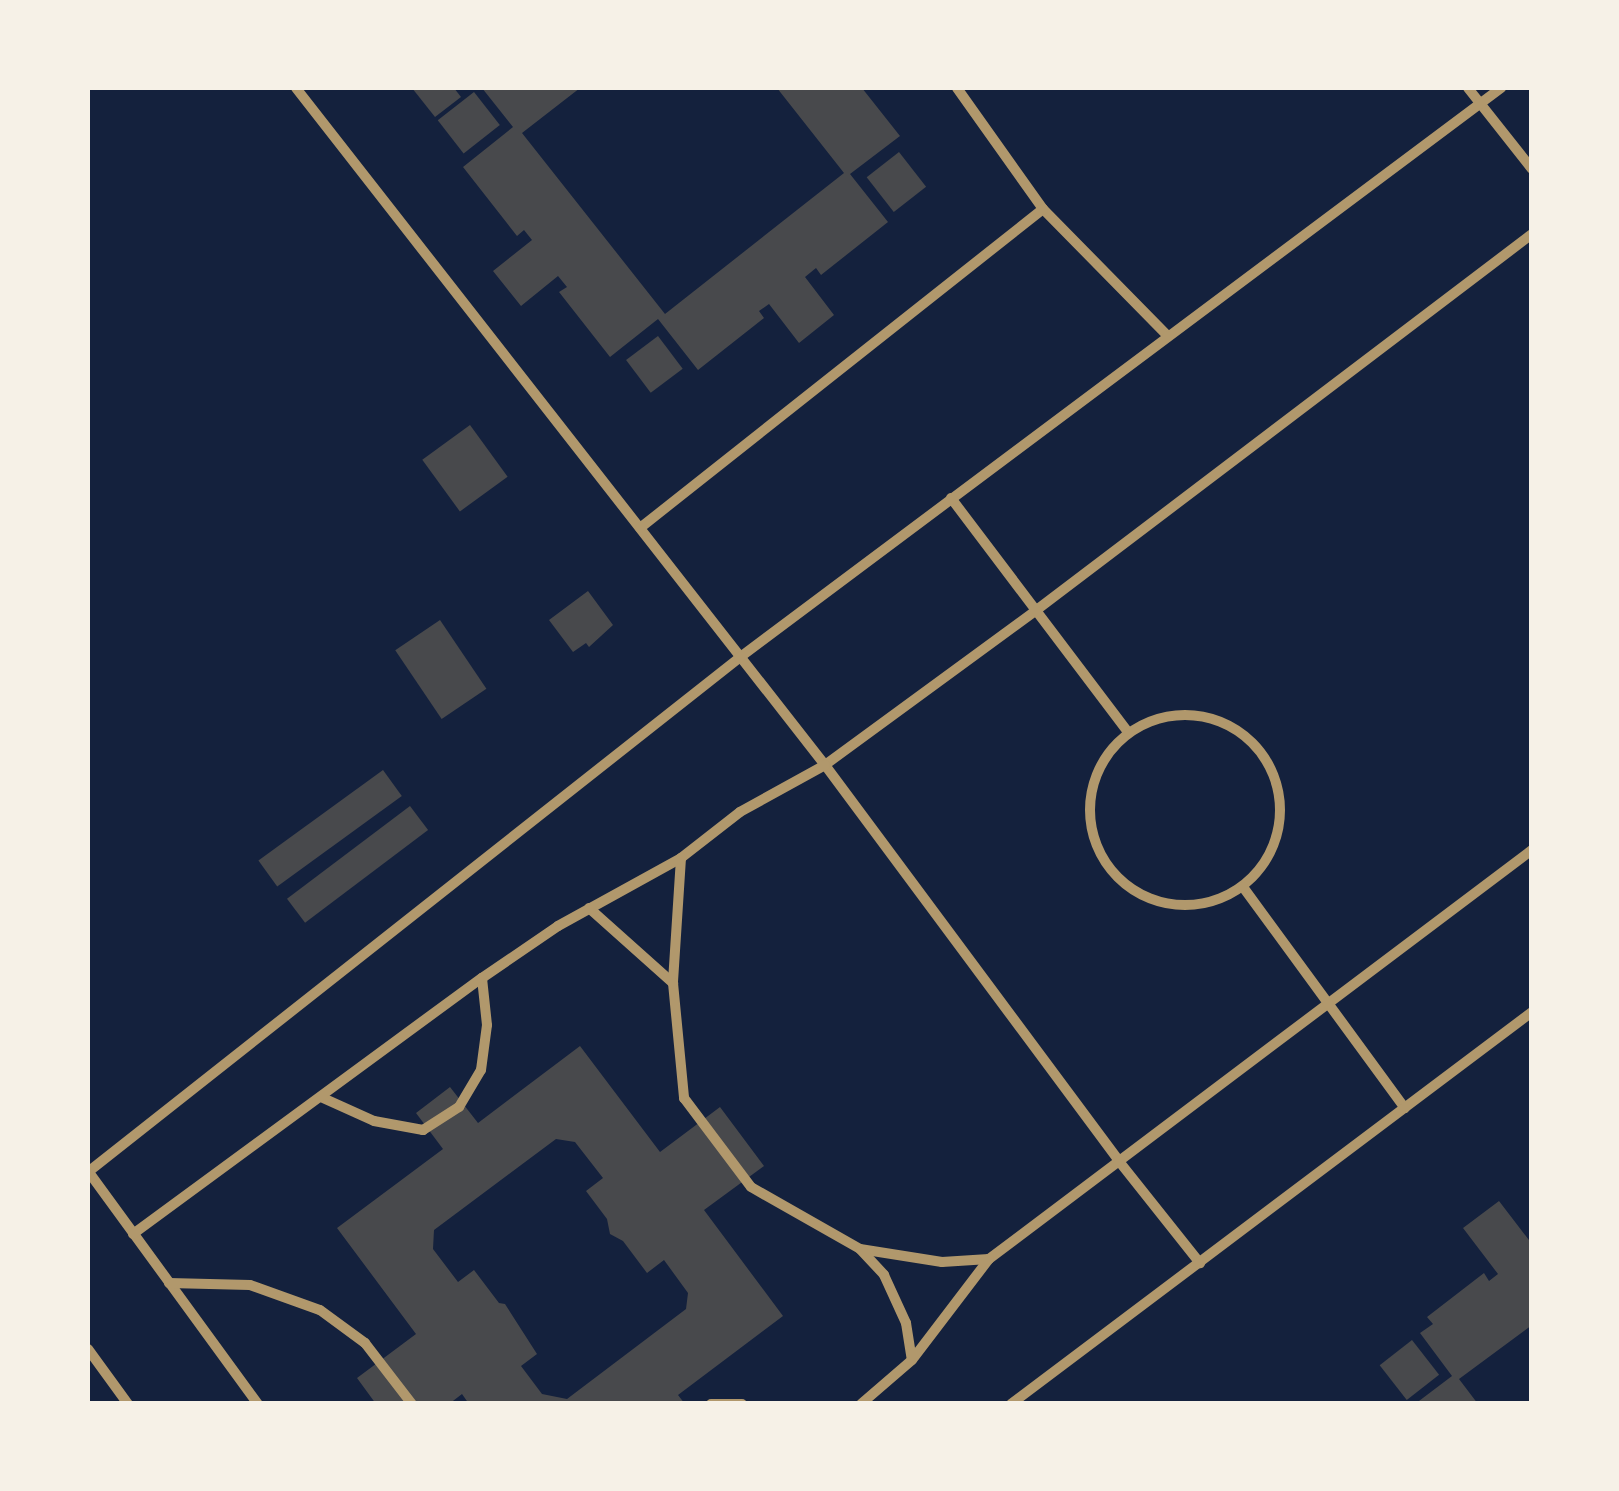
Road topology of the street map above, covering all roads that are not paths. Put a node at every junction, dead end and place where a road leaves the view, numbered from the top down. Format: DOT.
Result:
graph roads {
  1 [pos="296,88"];
  2 [pos="957,88"];
  3 [pos="1468,88"];
  4 [pos="1501,88"];
  5 [pos="1480,103"];
  6 [pos="1532,169"];
  7 [pos="1044,209"];
  8 [pos="1532,234"];
  9 [pos="1168,335"];
  10 [pos="951,498"];
  11 [pos="640,528"];
  12 [pos="1038,608"];
  13 [pos="739,658"];
  14 [pos="1128,732"];
  15 [pos="825,765"];
  16 [pos="1532,850"];
  17 [pos="681,858"];
  18 [pos="1243,888"];
  19 [pos="590,908"];
  20 [pos="482,978"];
  21 [pos="673,983"];
  22 [pos="1327,1003"];
  23 [pos="1532,1012"];
  24 [pos="324,1098"];
  25 [pos="1405,1108"];
  26 [pos="1118,1160"];
  27 [pos="88,1172"];
  28 [pos="133,1234"];
  29 [pos="860,1249"];
  30 [pos="988,1258"];
  31 [pos="1200,1262"];
  32 [pos="170,1283"];
  33 [pos="88,1349"];
  34 [pos="912,1360"];
  35 [pos="128,1404"];
  36 [pos="258,1404"];
  37 [pos="412,1404"];
  38 [pos="711,1404"];
  39 [pos="742,1404"];
  40 [pos="861,1404"];
  41 [pos="1011,1404"];
  1 -- 11 [label="street"];
  2 -- 7 [label="street"];
  3 -- 5 [label="street"];
  4 -- 5 [label="street"];
  5 -- 6 [label="street"];
  5 -- 9 [label="street"];
  7 -- 9 [label="street"];
  7 -- 11 [label="street"];
  8 -- 12 [label="street"];
  9 -- 10 [label="street"];
  10 -- 12 [label="street"];
  10 -- 13 [label="street"];
  11 -- 13 [label="street"];
  12 -- 14 [label="street"];
  12 -- 15 [label="street"];
  13 -- 15 [label="street"];
  13 -- 27 [label="street"];
  14 -- 18 [label="street"];
  14 -- 18 [label="street"];
  15 -- 17 [label="street"];
  15 -- 26 [label="street"];
  16 -- 22 [label="street"];
  17 -- 19 [label="street"];
  17 -- 21 [label="street"];
  18 -- 22 [label="street"];
  19 -- 20 [label="street"];
  19 -- 21 [label="street"];
  20 -- 24 [label="street"];
  20 -- 24 [label="street"];
  21 -- 29 [label="street"];
  22 -- 25 [label="street"];
  22 -- 26 [label="street"];
  23 -- 25 [label="street"];
  24 -- 28 [label="street"];
  25 -- 31 [label="street"];
  26 -- 30 [label="street"];
  26 -- 31 [label="street"];
  27 -- 28 [label="street"];
  28 -- 32 [label="street"];
  29 -- 30 [label="street"];
  29 -- 34 [label="street"];
  30 -- 34 [label="street"];
  31 -- 41 [label="street"];
  32 -- 36 [label="street"];
  32 -- 37 [label="street"];
  33 -- 35 [label="street"];
  34 -- 40 [label="street"];
  38 -- 39 [label="street"];
}
